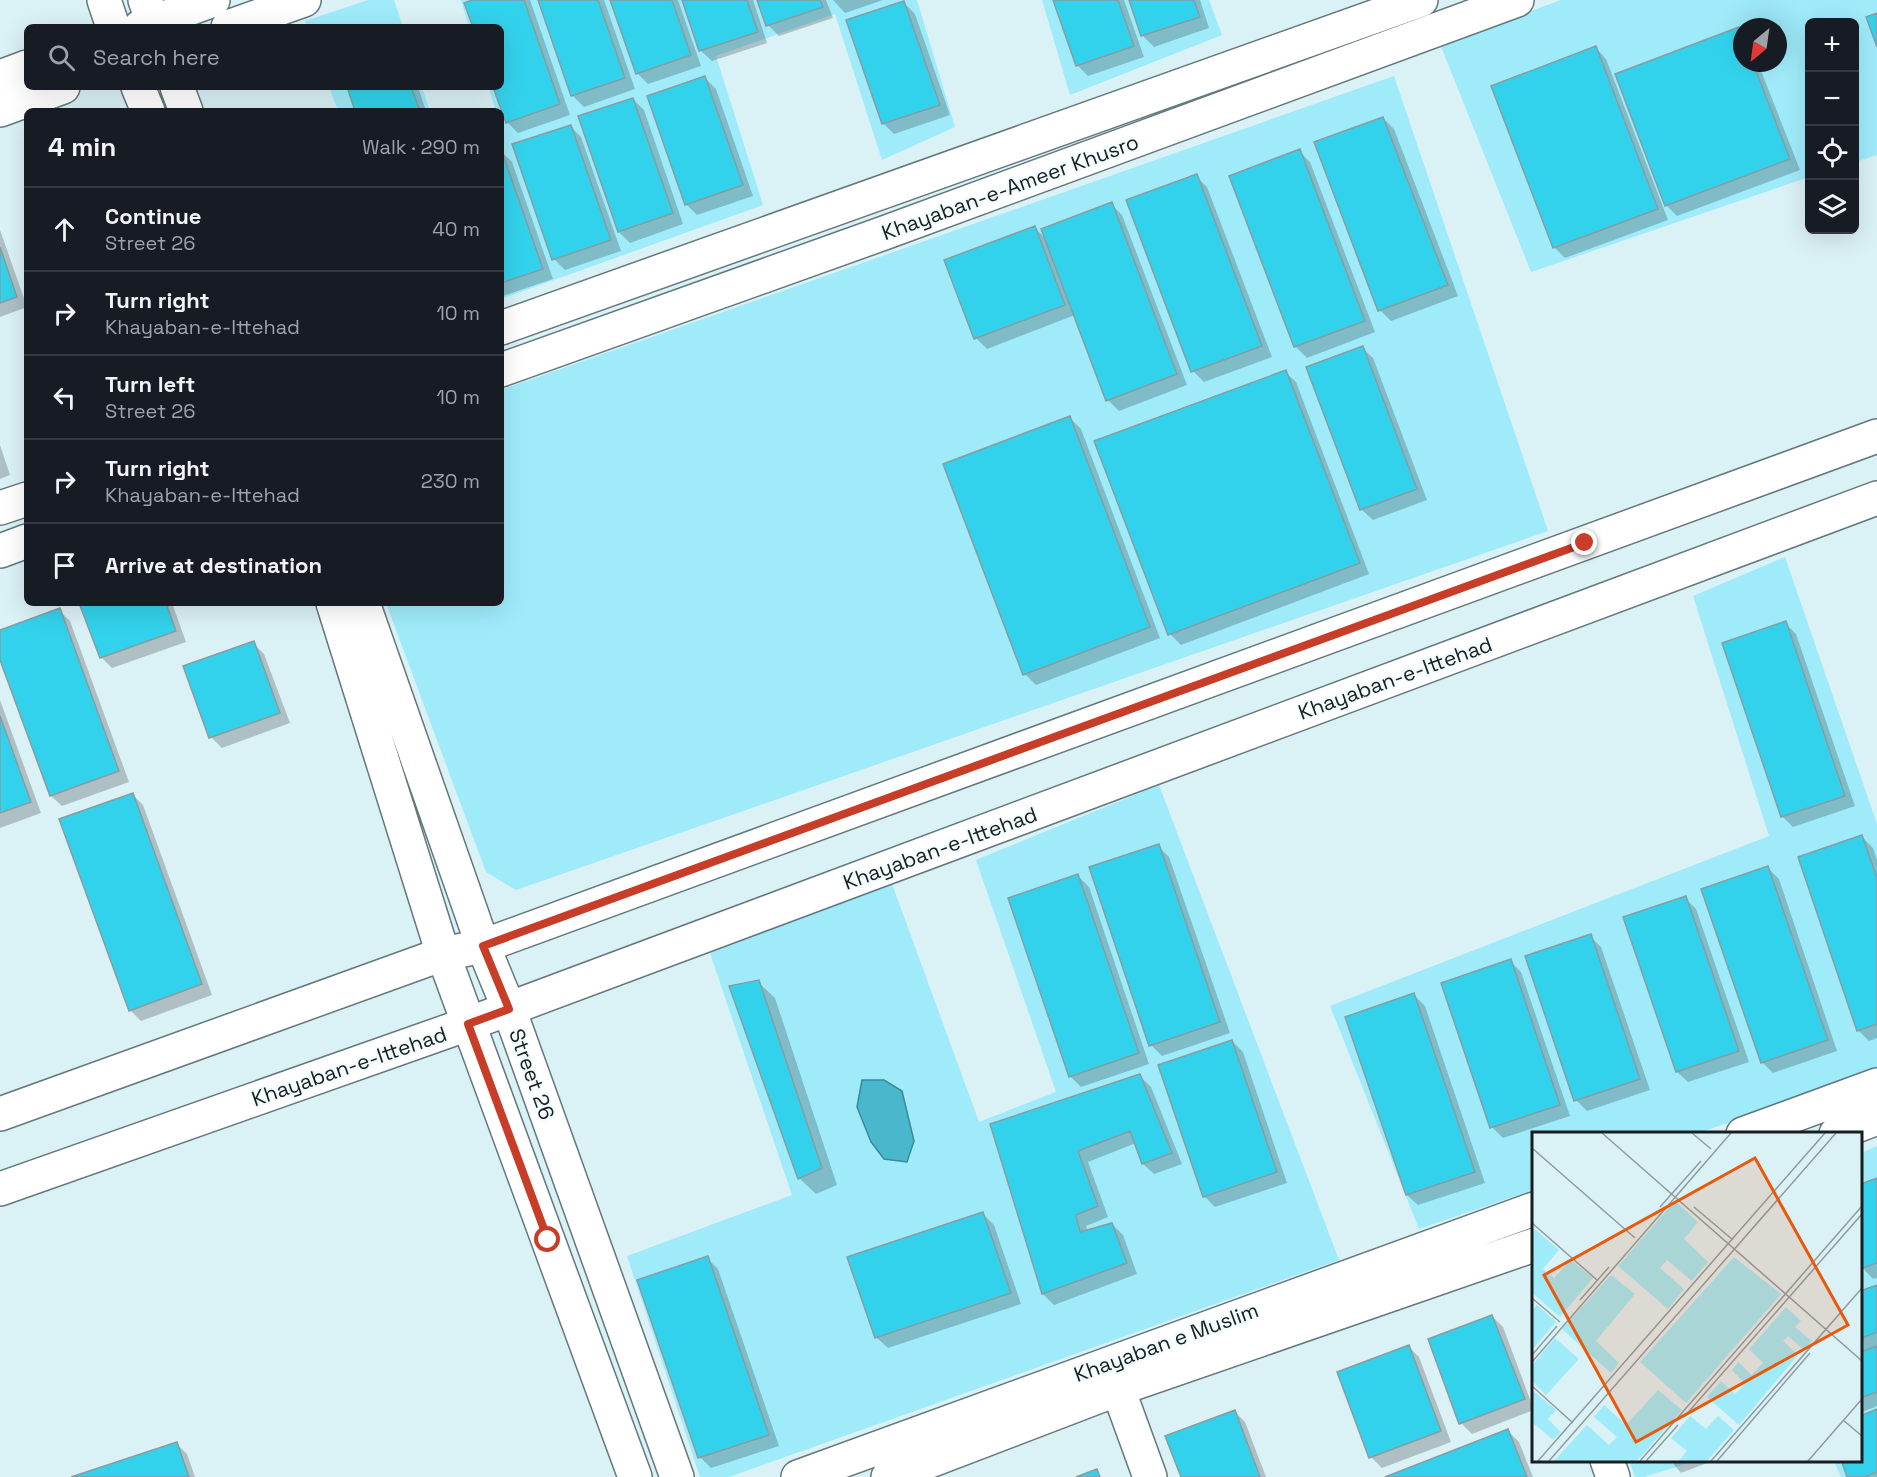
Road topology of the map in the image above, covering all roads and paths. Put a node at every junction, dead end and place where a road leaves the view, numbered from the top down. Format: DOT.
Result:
graph roads {
  1 [pos="104,0"];
  2 [pos="213,0"];
  3 [pos="304,0"];
  4 [pos="1421,0"];
  5 [pos="1517,0"];
  6 [pos="148,19"];
  7 [pos="112,24"];
  8 [pos="236,24"];
  9 [pos="24,68"];
  10 [pos="0,77"];
  11 [pos="55,90"];
  12 [pos="139,90"];
  13 [pos="178,90"];
  14 [pos="147,108"];
  15 [pos="185,108"];
  16 [pos="0,110"];
  17 [pos="504,327"];
  18 [pos="504,369"];
  19 [pos="1877,436"];
  20 [pos="1877,498"];
  21 [pos="24,500"];
  22 [pos="0,508"];
  23 [pos="24,542"];
  24 [pos="0,551"];
  25 [pos="334,606"];
  26 [pos="364,606"];
  27 [pos="483,946"];
  28 [pos="442,954"];
  29 [pos="509,1009"];
  30 [pos="468,1024"];
  31 [pos="1877,1085"];
  32 [pos="0,1114"];
  33 [pos="1877,1118"];
  34 [pos="1748,1132"];
  35 [pos="1841,1132"];
  36 [pos="0,1189"];
  37 [pos="1532,1209"];
  38 [pos="1532,1250"];
  39 [pos="1377,1283"];
  40 [pos="1118,1389"];
  41 [pos="936,1442"];
  42 [pos="1607,1462"];
  43 [pos="635,1477"];
  44 [pos="676,1477"];
  45 [pos="798,1477"];
  46 [pos="888,1477"];
  47 [pos="1150,1477"];
  48 [pos="1613,1477"];
  1 -- 7 [label="main road"];
  2 -- 6 [label="main road"];
  3 -- 8 [label="main road"];
  4 -- 17 [label="main road, Khayaban-e-Ameer Khusro"];
  5 -- 18 [label="main road, Khayaban-e-Ameer Khusro"];
  9 -- 10 [label="main road"];
  11 -- 16 [label="main road"];
  12 -- 14 [label="main road"];
  13 -- 15 [label="main road"];
  19 -- 27 [label="main road"];
  20 -- 29 [label="main road, Khayaban-e-Ittehad"];
  21 -- 22 [label="main road"];
  23 -- 24 [label="main road"];
  25 -- 28 [label="main road, Street 26"];
  26 -- 27 [label="main road, Street 26"];
  27 -- 28 [label="main road"];
  27 -- 29 [label="main road, Street 26"];
  28 -- 30 [label="main road, Street 26"];
  28 -- 32 [label="main road"];
  29 -- 30 [label="main road, Khayaban-e-Ittehad"];
  29 -- 44 [label="main road, Street 26"];
  30 -- 36 [label="main road, Khayaban-e-Ittehad"];
  30 -- 43 [label="main road, Street 26"];
  31 -- 34 [label="main road"];
  33 -- 35 [label="main road"];
  37 -- 39 [label="main road, Khayaban e Muslim"];
  38 -- 39 [label="main road, Khayaban e Muslim"];
  39 -- 40 [label="main road, Khayaban e Muslim"];
  39 -- 41 [label="main road, Khayaban e Muslim"];
  40 -- 41 [label="main road, Khayaban e Muslim"];
  40 -- 47 [label="main road"];
  41 -- 45 [label="main road, Khayaban e Muslim"];
  41 -- 46 [label="main road, Khayaban e Muslim"];
  42 -- 48 [label="main road"];
}
